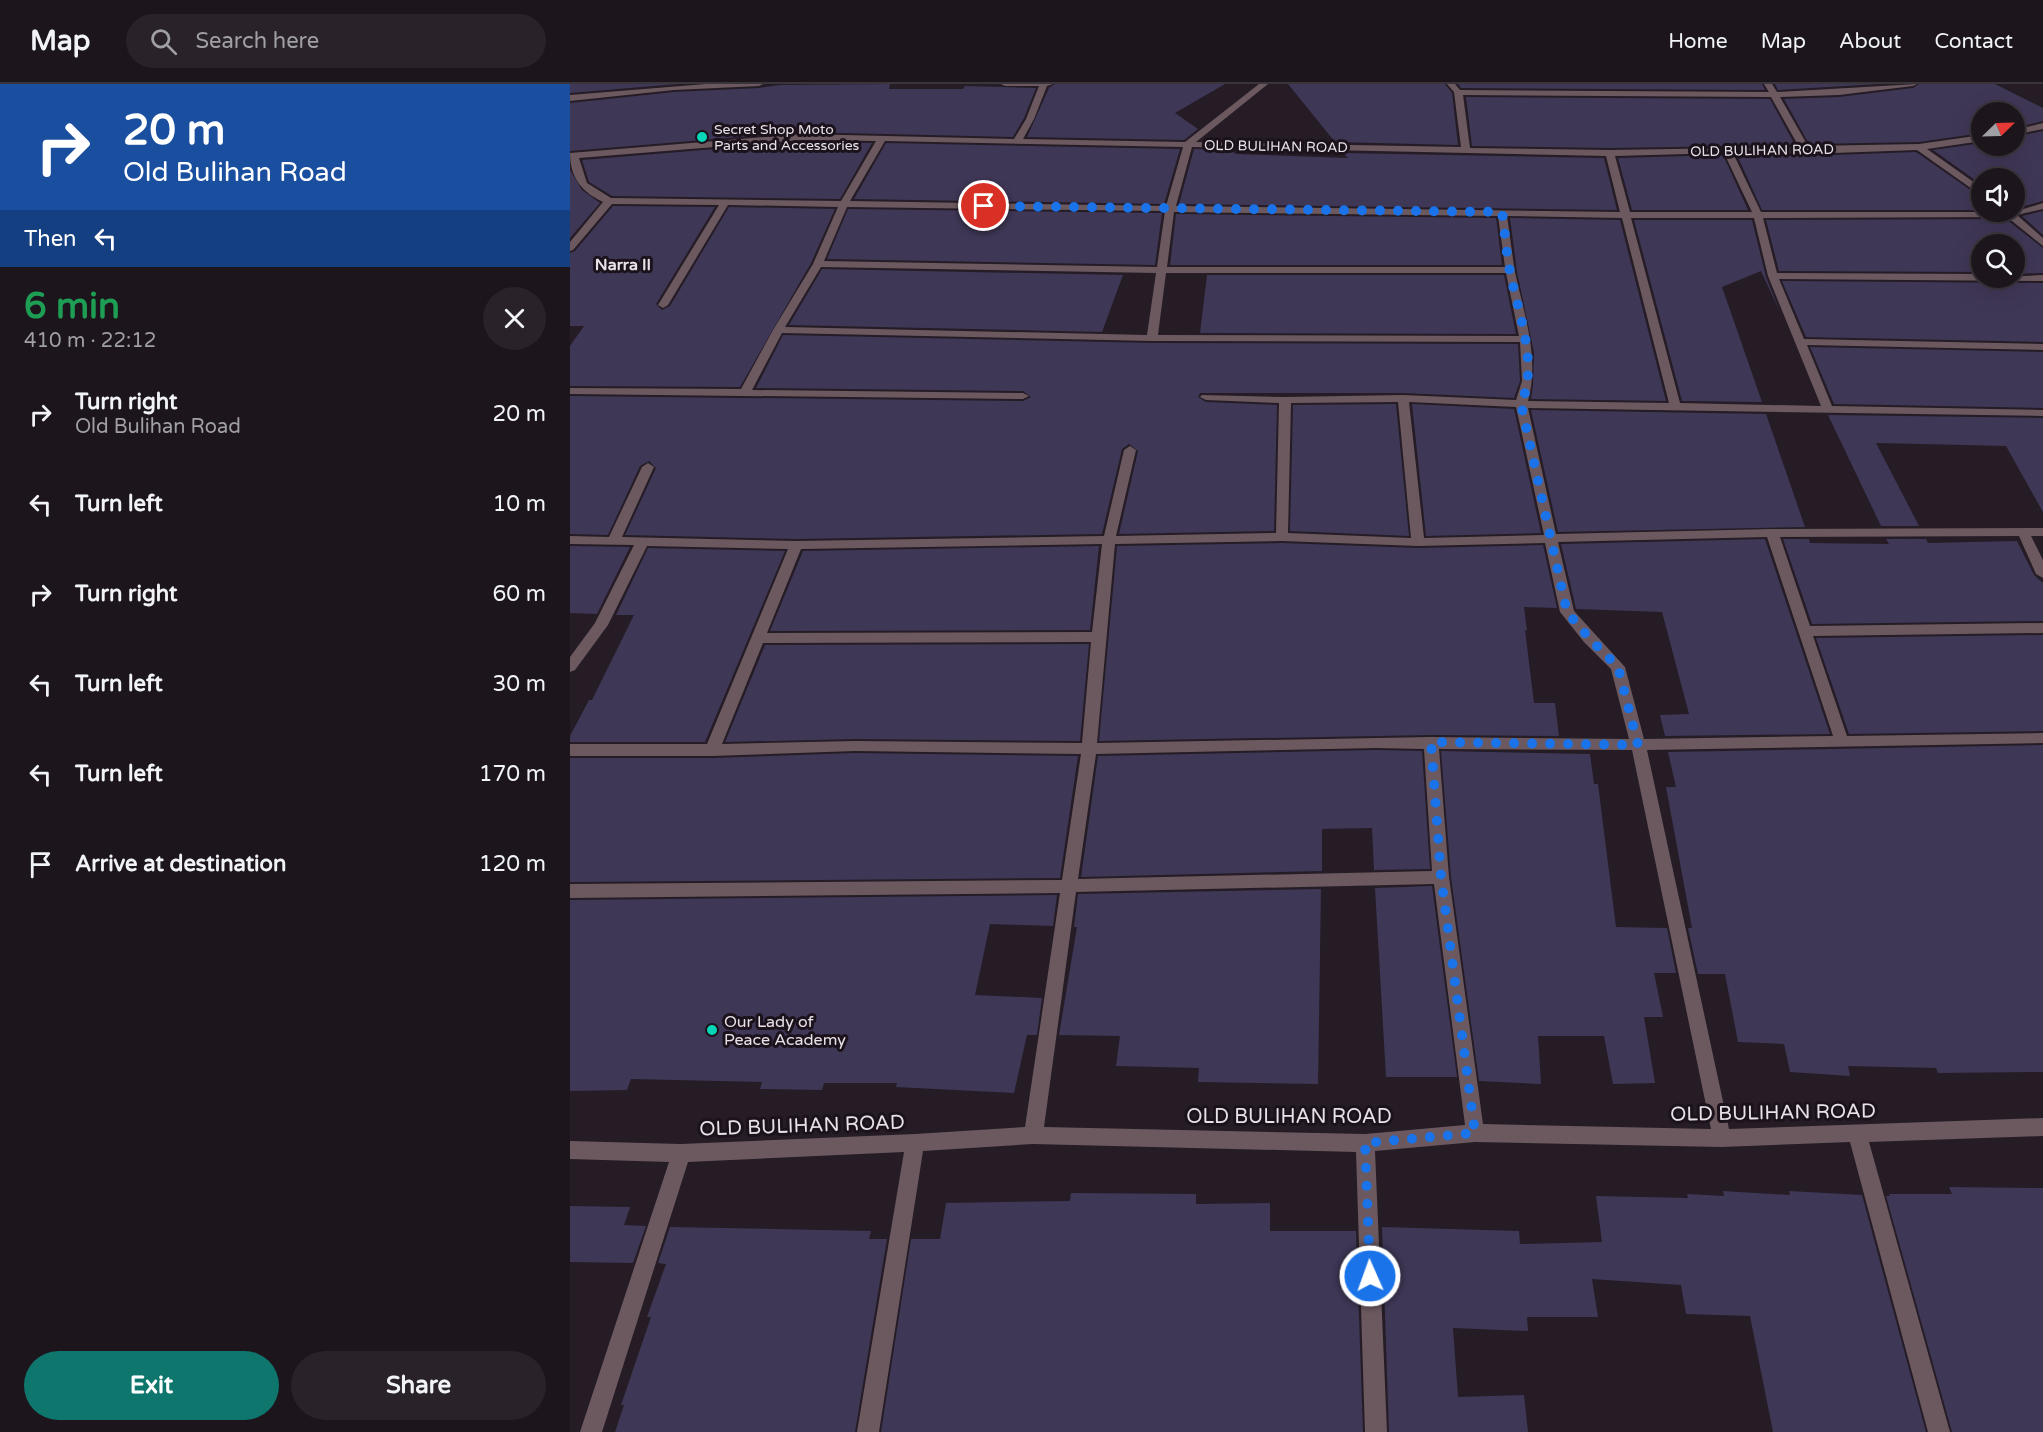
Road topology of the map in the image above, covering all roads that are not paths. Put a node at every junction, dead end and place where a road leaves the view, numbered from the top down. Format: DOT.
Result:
graph roads {
  1 [pos="759,84"];
  2 [pos="1005,84"];
  3 [pos="1043,84"];
  4 [pos="1049,84"];
  5 [pos="1264,84"];
  6 [pos="1451,84"];
  7 [pos="1662,84"];
  8 [pos="1768,84"];
  9 [pos="1912,84"];
  10 [pos="1561,88"];
  11 [pos="1458,92"];
  12 [pos="1666,93"];
  13 [pos="1774,95"];
  14 [pos="570,98"];
  15 [pos="2043,126"];
  16 [pos="2025,130"];
  17 [pos="881,140"];
  18 [pos="1971,140"];
  19 [pos="1017,141"];
  20 [pos="1188,144"];
  21 [pos="1919,147"];
  22 [pos="1466,149"];
  23 [pos="1727,151"];
  24 [pos="1806,151"];
  25 [pos="1610,153"];
  26 [pos="572,155"];
  27 [pos="1971,185"];
  28 [pos="609,201"];
  29 [pos="725,203"];
  30 [pos="844,204"];
  31 [pos="2043,206"];
  32 [pos="1170,210"];
  33 [pos="2025,210"];
  34 [pos="1502,212"];
  35 [pos="1971,213"];
  36 [pos="1626,215"];
  37 [pos="1758,215"];
  38 [pos="2019,222"];
  39 [pos="2043,243"];
  40 [pos="570,248"];
  41 [pos="818,264"];
  42 [pos="1160,270"];
  43 [pos="1509,270"];
  44 [pos="1773,276"];
  45 [pos="2043,278"];
  46 [pos="663,304"];
  47 [pos="778,330"];
  48 [pos="1152,338"];
  49 [pos="1525,339"];
  50 [pos="1802,342"];
  51 [pos="2043,347"];
  52 [pos="570,391"];
  53 [pos="744,394"];
  54 [pos="1023,396"];
  55 [pos="1206,397"];
  56 [pos="1402,398"];
  57 [pos="1285,399"];
  58 [pos="1521,404"];
  59 [pos="1676,406"];
  60 [pos="1828,410"];
  61 [pos="2043,413"];
  62 [pos="1130,450"];
  63 [pos="648,467"];
  64 [pos="2023,532"];
  65 [pos="2043,532"];
  66 [pos="1772,533"];
  67 [pos="1282,537"];
  68 [pos="1552,539"];
  69 [pos="570,540"];
  70 [pos="614,540"];
  71 [pos="643,540"];
  72 [pos="1109,540"];
  73 [pos="1418,542"];
  74 [pos="796,545"];
  75 [pos="2043,574"];
  76 [pos="2043,628"];
  77 [pos="1805,631"];
  78 [pos="1098,637"];
  79 [pos="757,638"];
  80 [pos="570,667"];
  81 [pos="2043,738"];
  82 [pos="1842,741"];
  83 [pos="1431,742"];
  84 [pos="1638,745"];
  85 [pos="1089,748"];
  86 [pos="570,750"];
  87 [pos="712,750"];
  88 [pos="1441,877"];
  89 [pos="1071,886"];
  90 [pos="570,891"];
  91 [pos="2043,1127"];
  92 [pos="1857,1132"];
  93 [pos="1475,1133"];
  94 [pos="1033,1135"];
  95 [pos="1722,1138"];
  96 [pos="915,1143"];
  97 [pos="1365,1143"];
  98 [pos="570,1149"];
  99 [pos="681,1153"];
  100 [pos="591,1432"];
  101 [pos="868,1432"];
  102 [pos="1376,1432"];
  103 [pos="1940,1432"];
  1 -- 14 [label="street"];
  2 -- 3 [label="street"];
  3 -- 4 [label="street"];
  3 -- 19 [label="street"];
  5 -- 20 [label="street"];
  6 -- 11 [label="street"];
  7 -- 12 [label="street"];
  8 -- 13 [label="street"];
  9 -- 13 [label="street"];
  10 -- 11 [label="street"];
  10 -- 12 [label="street"];
  11 -- 22 [label="street"];
  12 -- 13 [label="street"];
  13 -- 24 [label="street"];
  15 -- 16 [label="street"];
  17 -- 19 [label="street, OLD BULIHAN ROAD"];
  17 -- 26 [label="street, OLD BULIHAN ROAD"];
  17 -- 30 [label="street"];
  18 -- 21 [label="street, OLD BULIHAN ROAD"];
  19 -- 20 [label="street, OLD BULIHAN ROAD"];
  20 -- 22 [label="street, OLD BULIHAN ROAD"];
  20 -- 32 [label="street"];
  21 -- 24 [label="street, OLD BULIHAN ROAD"];
  21 -- 27 [label="street"];
  22 -- 25 [label="street, OLD BULIHAN ROAD"];
  23 -- 24 [label="street, OLD BULIHAN ROAD"];
  23 -- 25 [label="street, OLD BULIHAN ROAD"];
  23 -- 37 [label="street"];
  25 -- 36 [label="street"];
  26 -- 28 [label="street"];
  28 -- 29 [label="street"];
  28 -- 40 [label="street"];
  29 -- 30 [label="street"];
  29 -- 46 [label="street"];
  30 -- 32 [label="street"];
  30 -- 41 [label="street"];
  31 -- 33 [label="street"];
  32 -- 34 [label="street"];
  32 -- 42 [label="street"];
  34 -- 36 [label="street"];
  34 -- 43 [label="street"];
  35 -- 37 [label="street"];
  36 -- 37 [label="street"];
  36 -- 59 [label="street"];
  37 -- 44 [label="street"];
  38 -- 39 [label="street"];
  41 -- 42 [label="street"];
  41 -- 47 [label="street"];
  42 -- 43 [label="street"];
  42 -- 48 [label="street"];
  43 -- 49 [label="street"];
  44 -- 45 [label="street"];
  44 -- 50 [label="street"];
  47 -- 48 [label="street"];
  47 -- 53 [label="street"];
  48 -- 49 [label="street"];
  49 -- 58 [label="street"];
  50 -- 51 [label="street"];
  50 -- 60 [label="street"];
  52 -- 53 [label="street"];
  53 -- 54 [label="street"];
  55 -- 57 [label="street"];
  56 -- 57 [label="street"];
  56 -- 58 [label="street"];
  56 -- 73 [label="street"];
  57 -- 67 [label="street"];
  58 -- 59 [label="street"];
  58 -- 68 [label="street"];
  59 -- 60 [label="street"];
  60 -- 61 [label="street"];
  62 -- 72 [label="street"];
  63 -- 70 [label="street"];
  64 -- 65 [label="street"];
  64 -- 66 [label="street"];
  64 -- 75 [label="street"];
  66 -- 68 [label="street"];
  66 -- 77 [label="street"];
  67 -- 72 [label="street"];
  67 -- 73 [label="street"];
  68 -- 73 [label="street"];
  68 -- 84 [label="street"];
  69 -- 70 [label="street"];
  70 -- 71 [label="street"];
  71 -- 74 [label="street"];
  71 -- 80 [label="street"];
  72 -- 74 [label="street"];
  72 -- 78 [label="street"];
  74 -- 79 [label="street"];
  76 -- 77 [label="street"];
  77 -- 82 [label="street"];
  78 -- 79 [label="street"];
  78 -- 85 [label="street"];
  79 -- 87 [label="street"];
  81 -- 82 [label="street"];
  82 -- 84 [label="street"];
  83 -- 84 [label="street"];
  83 -- 85 [label="street"];
  83 -- 88 [label="street"];
  84 -- 95 [label="street"];
  85 -- 87 [label="street"];
  85 -- 89 [label="street"];
  86 -- 87 [label="street"];
  88 -- 89 [label="street"];
  88 -- 93 [label="street"];
  89 -- 90 [label="street"];
  89 -- 94 [label="street"];
  91 -- 92 [label="street, OLD BULIHAN ROAD"];
  92 -- 95 [label="street, OLD BULIHAN ROAD"];
  92 -- 103 [label="street"];
  93 -- 95 [label="street, OLD BULIHAN ROAD"];
  93 -- 97 [label="street, OLD BULIHAN ROAD"];
  94 -- 96 [label="street, OLD BULIHAN ROAD"];
  94 -- 97 [label="street, OLD BULIHAN ROAD"];
  96 -- 99 [label="street, OLD BULIHAN ROAD"];
  96 -- 101 [label="street"];
  97 -- 102 [label="street"];
  98 -- 99 [label="street, OLD BULIHAN ROAD"];
  99 -- 100 [label="street"];
}
